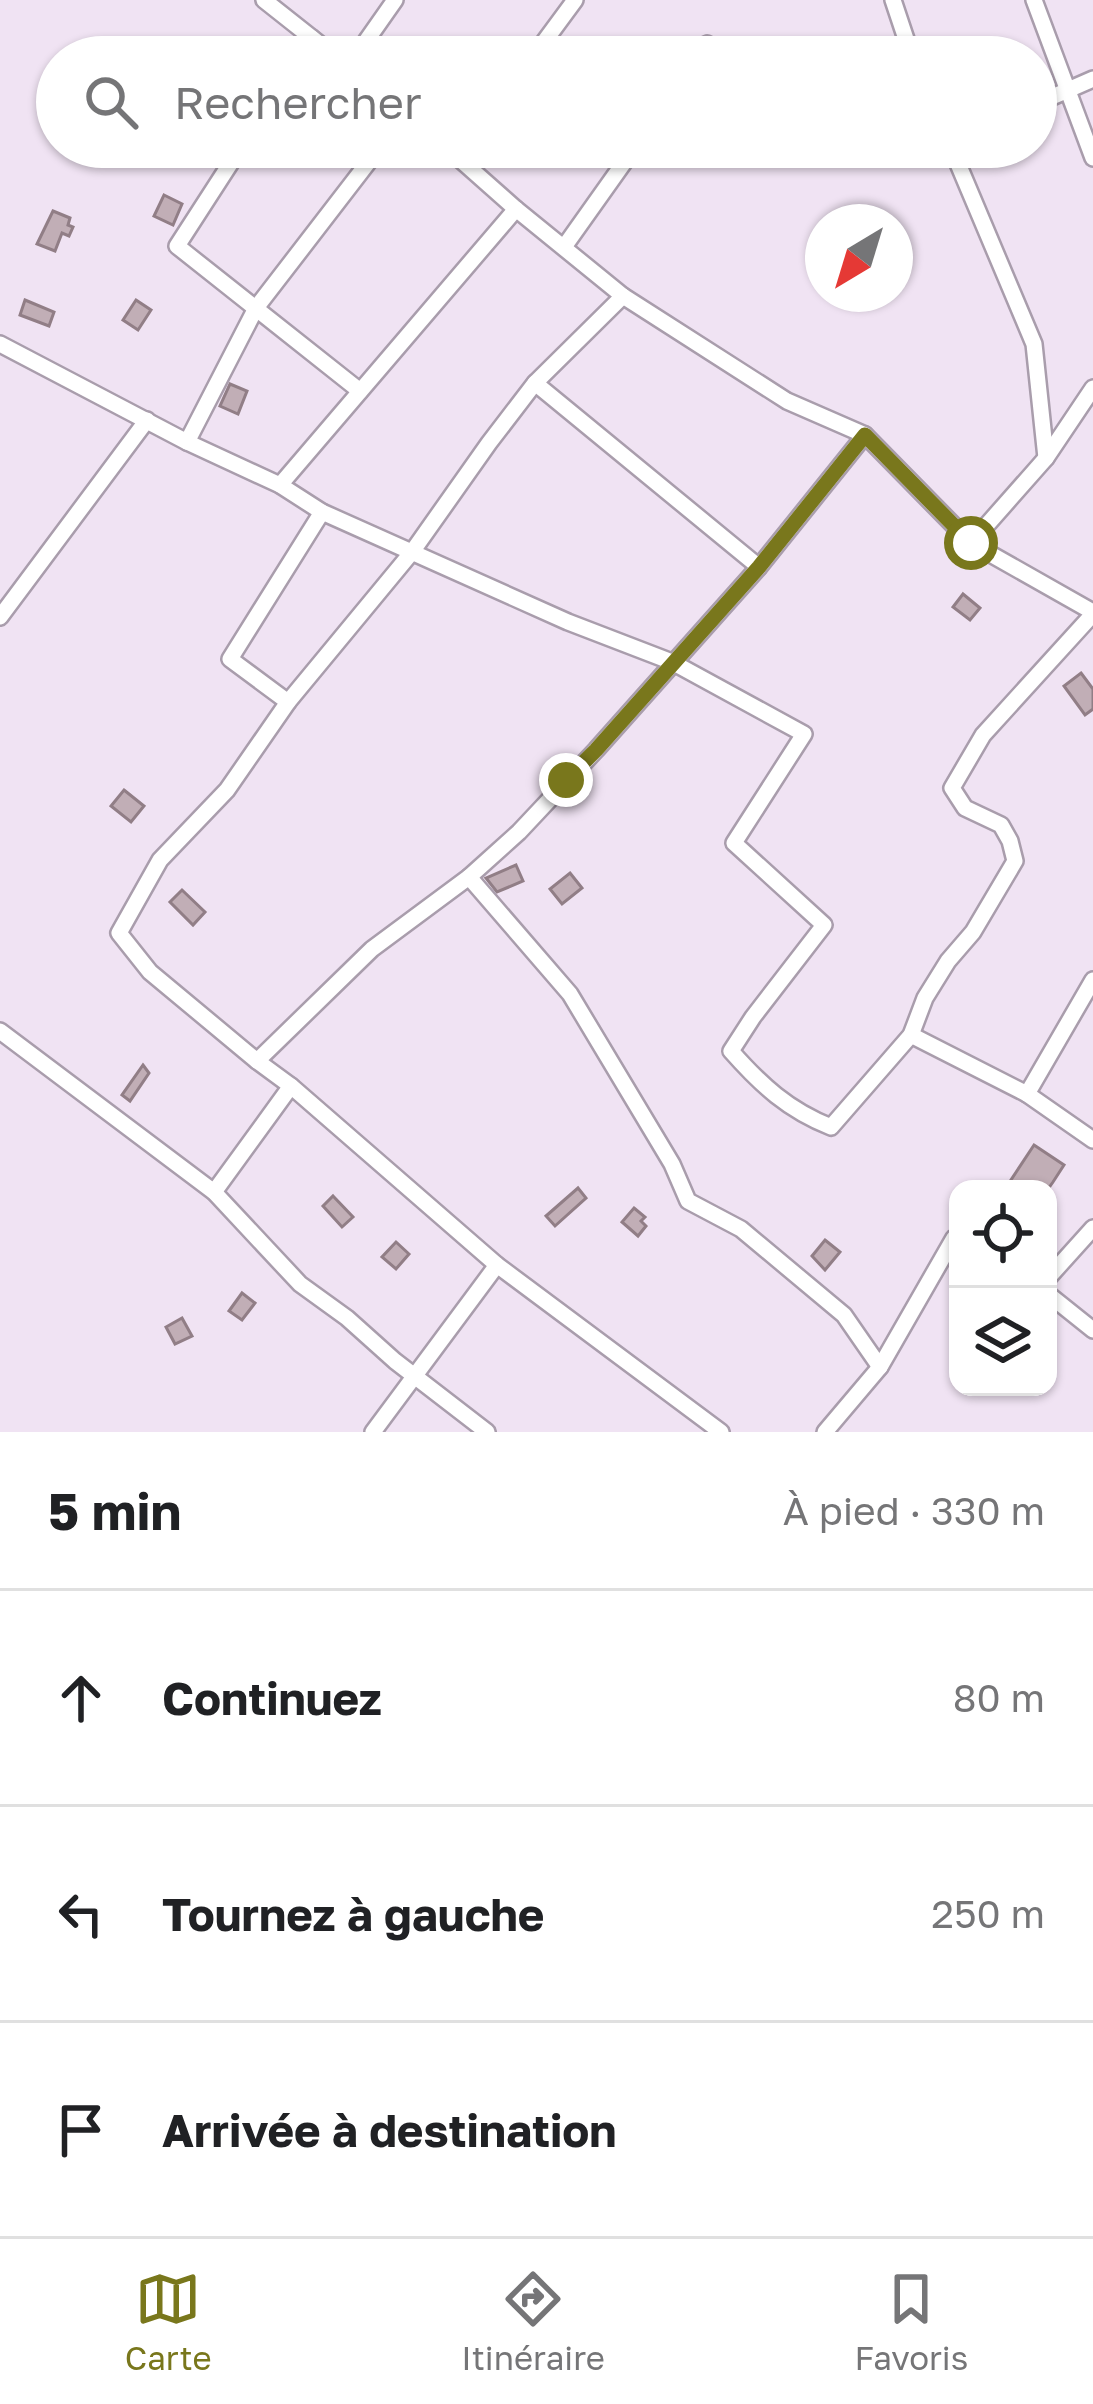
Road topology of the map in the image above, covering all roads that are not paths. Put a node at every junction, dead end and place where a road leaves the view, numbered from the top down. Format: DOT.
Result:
graph roads {
  1 [pos="264,0"];
  2 [pos="395,0"];
  3 [pos="575,0"];
  4 [pos="893,0"];
  5 [pos="1034,0"];
  6 [pos="309,36"];
  7 [pos="370,36"];
  8 [pos="548,36"];
  9 [pos="905,36"];
  10 [pos="1048,36"];
  11 [pos="1057,60"];
  12 [pos="1093,79"];
  13 [pos="1069,92"];
  14 [pos="1057,96"];
  15 [pos="1093,158"];
  16 [pos="227,168"];
  17 [pos="364,168"];
  18 [pos="475,168"];
  19 [pos="620,168"];
  20 [pos="960,168"];
  21 [pos="517,209"];
  22 [pos="564,247"];
  23 [pos="623,296"];
  24 [pos="256,308"];
  25 [pos="0,344"];
  26 [pos="535,383"];
  27 [pos="1093,388"];
  28 [pos="360,391"];
  29 [pos="147,419"];
  30 [pos="865,435"];
  31 [pos="187,442"];
  32 [pos="1046,458"];
  33 [pos="280,485"];
  34 [pos="322,512"];
  35 [pos="971,543"];
  36 [pos="412,553"];
  37 [pos="759,567"];
  38 [pos="1093,613"];
  39 [pos="0,617"];
  40 [pos="672,662"];
  41 [pos="287,702"];
  42 [pos="469,877"];
  43 [pos="1093,980"];
  44 [pos="0,1032"];
  45 [pos="910,1035"];
  46 [pos="257,1061"];
  47 [pos="291,1086"];
  48 [pos="1027,1094"];
  49 [pos="1093,1141"];
  50 [pos="214,1192"];
  51 [pos="1093,1228"];
  52 [pos="949,1248"];
  53 [pos="497,1265"];
  54 [pos="1057,1268"];
  55 [pos="1057,1301"];
  56 [pos="1093,1330"];
  57 [pos="880,1367"];
  58 [pos="413,1376"];
  59 [pos="373,1432"];
  60 [pos="487,1432"];
  61 [pos="721,1432"];
  62 [pos="825,1432"];
  1 -- 6 [label="street"];
  2 -- 7 [label="street"];
  3 -- 8 [label="street"];
  4 -- 9 [label="street"];
  5 -- 10 [label="street"];
  11 -- 13 [label="street"];
  12 -- 13 [label="street"];
  13 -- 14 [label="street"];
  13 -- 15 [label="street"];
  16 -- 24 [label="street"];
  17 -- 24 [label="street"];
  18 -- 21 [label="street"];
  19 -- 22 [label="street"];
  20 -- 32 [label="street"];
  21 -- 22 [label="street"];
  21 -- 28 [label="street"];
  22 -- 23 [label="street"];
  23 -- 26 [label="street"];
  23 -- 30 [label="street"];
  24 -- 28 [label="street"];
  24 -- 31 [label="street"];
  25 -- 29 [label="street"];
  26 -- 36 [label="street"];
  26 -- 37 [label="street"];
  27 -- 32 [label="street"];
  28 -- 33 [label="street"];
  29 -- 31 [label="street"];
  29 -- 39 [label="street"];
  30 -- 35 [label="street"];
  30 -- 37 [label="street"];
  31 -- 33 [label="street"];
  32 -- 35 [label="street"];
  33 -- 34 [label="street"];
  34 -- 36 [label="street"];
  34 -- 41 [label="street"];
  35 -- 38 [label="street"];
  36 -- 40 [label="street"];
  36 -- 41 [label="street"];
  37 -- 40 [label="street"];
  38 -- 45 [label="street"];
  40 -- 42 [label="street"];
  40 -- 45 [label="street"];
  41 -- 46 [label="street"];
  42 -- 46 [label="street"];
  42 -- 57 [label="street"];
  43 -- 48 [label="street"];
  44 -- 50 [label="street"];
  45 -- 48 [label="street"];
  46 -- 47 [label="street"];
  47 -- 50 [label="street"];
  47 -- 53 [label="street"];
  48 -- 49 [label="street"];
  50 -- 58 [label="street"];
  51 -- 54 [label="street"];
  52 -- 57 [label="street"];
  53 -- 58 [label="street"];
  53 -- 61 [label="street"];
  55 -- 56 [label="street"];
  57 -- 62 [label="street"];
  58 -- 59 [label="street"];
  58 -- 60 [label="street"];
}
